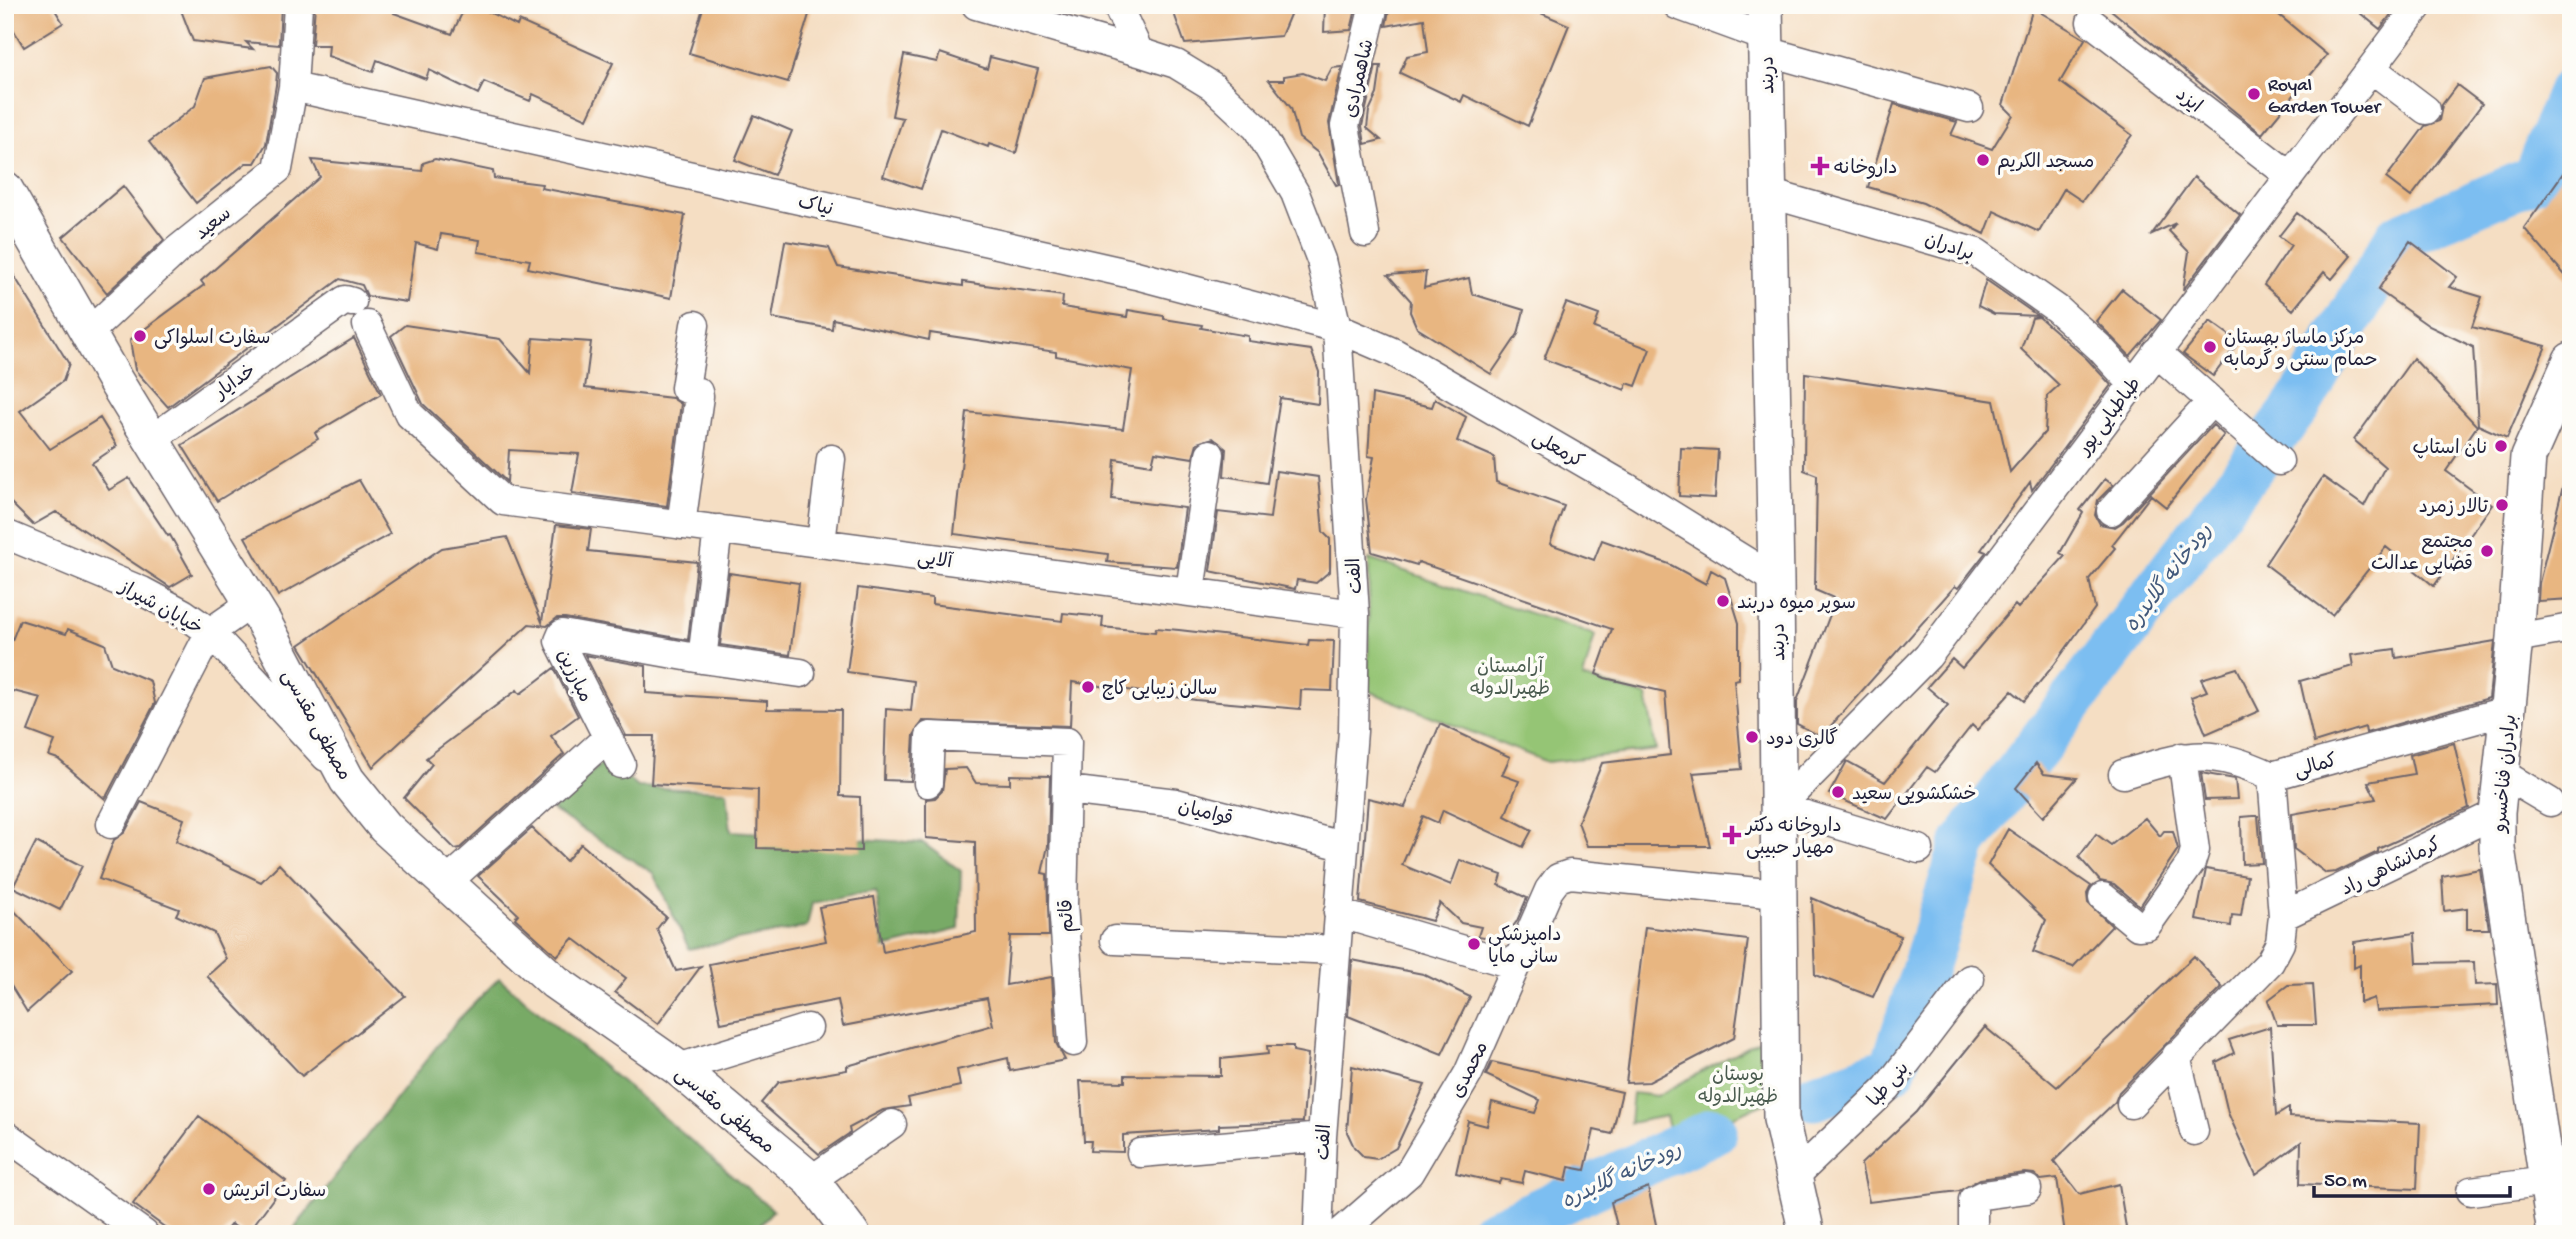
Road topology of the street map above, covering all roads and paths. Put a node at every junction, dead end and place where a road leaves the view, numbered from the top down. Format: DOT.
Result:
graph roads {
  1 [pos="298,5"];
  2 [pos="976,5"];
  3 [pos="1117,5"];
  4 [pos="1374,5"];
  5 [pos="1677,5"];
  6 [pos="2419,5"];
  7 [pos="1027,14"];
  8 [pos="2091,22"];
  9 [pos="1765,31"];
  10 [pos="1139,52"];
  11 [pos="2372,69"];
  12 [pos="293,87"];
  13 [pos="1969,108"];
  14 [pos="2426,110"];
  15 [pos="2289,175"];
  16 [pos="5,189"];
  17 [pos="1768,193"];
  18 [pos="1366,233"];
  19 [pos="695,325"];
  20 [pos="1337,328"];
  21 [pos="88,334"];
  22 [pos="2156,352"];
  23 [pos="2571,360"];
  24 [pos="2132,383"];
  25 [pos="2212,401"];
  26 [pos="151,440"];
  27 [pos="1210,454"];
  28 [pos="831,459"];
  29 [pos="2279,461"];
  30 [pos="503,501"];
  31 [pos="2111,511"];
  32 [pos="681,525"];
  33 [pos="718,529"];
  34 [pos="5,534"];
  35 [pos="821,543"];
  36 [pos="1776,580"];
  37 [pos="1190,591"];
  38 [pos="252,603"];
  39 [pos="1355,614"];
  40 [pos="2571,628"];
  41 [pos="209,632"];
  42 [pos="2515,638"];
  43 [pos="702,659"];
  44 [pos="801,673"];
  45 [pos="2509,710"];
  46 [pos="607,738"];
  47 [pos="2182,757"];
  48 [pos="621,764"];
  49 [pos="2123,774"];
  50 [pos="2503,775"];
  51 [pos="2272,776"];
  52 [pos="347,780"];
  53 [pos="928,783"];
  54 [pos="1067,790"];
  55 [pos="2550,802"];
  56 [pos="1779,807"];
  57 [pos="2497,813"];
  58 [pos="111,824"];
  59 [pos="1343,846"];
  60 [pos="1919,849"];
  61 [pos="444,884"];
  62 [pos="1778,894"];
  63 [pos="2103,897"];
  64 [pos="1338,913"];
  65 [pos="2283,916"];
  66 [pos="1115,940"];
  67 [pos="1336,950"];
  68 [pos="1515,965"];
  69 [pos="1970,979"];
  70 [pos="808,1028"];
  71 [pos="1073,1042"];
  72 [pos="2176,1056"];
  73 [pos="678,1068"];
  74 [pos="2131,1104"];
  75 [pos="892,1124"];
  76 [pos="2194,1131"];
  77 [pos="5,1135"];
  78 [pos="1322,1137"];
  79 [pos="1141,1153"];
  80 [pos="1793,1178"];
  81 [pos="811,1180"];
  82 [pos="2547,1181"];
  83 [pos="2027,1189"];
  84 [pos="2471,1191"];
  85 [pos="144,1234"];
  86 [pos="852,1234"];
  87 [pos="1318,1234"];
  88 [pos="1339,1234"];
  89 [pos="1807,1234"];
  90 [pos="1973,1234"];
  91 [pos="2555,1234"];
  1 -- 12 [label="street, سعید"];
  2 -- 7 [label="street, الفت"];
  3 -- 10 [label="street"];
  4 -- 18 [label="street, شاهمرادی"];
  5 -- 9 [label="street"];
  6 -- 11 [label="street, طباطبایی پور"];
  7 -- 10 [label="street, الفت"];
  8 -- 15 [label="street, ایزد"];
  9 -- 13 [label="street"];
  9 -- 17 [label="main road, دربند"];
  10 -- 20 [label="street, الفت"];
  11 -- 14 [label="street"];
  11 -- 15 [label="street, طباطبایی پور"];
  12 -- 20 [label="street, نیاک"];
  12 -- 21 [label="street, سعید"];
  15 -- 22 [label="street, طباطبایی پور"];
  16 -- 21 [label="main road, مصطفی مقدسی"];
  17 -- 24 [label="street, برادران"];
  17 -- 36 [label="main road, دربند"];
  19 -- 32 [label="street"];
  20 -- 36 [label="street, کرمعلی"];
  20 -- 39 [label="street, الفت"];
  21 -- 26 [label="main road, مصطفی مقدسی"];
  22 -- 24 [label="street, طباطبایی پور"];
  22 -- 25 [label="street"];
  23 -- 42 [label="main road, برادران فناخسرو"];
  24 -- 56 [label="street, طباطبایی پور"];
  25 -- 29 [label="street"];
  25 -- 31 [label="street"];
  26 -- 30 [label="street, خدایار"];
  26 -- 38 [label="main road, مصطفی مقدسی"];
  27 -- 37 [label="street"];
  28 -- 35 [label="street"];
  30 -- 32 [label="street, آلایی"];
  32 -- 33 [label="street, آلایی"];
  33 -- 35 [label="street, آلایی"];
  33 -- 43 [label="street"];
  34 -- 41 [label="street, خیابان شیراز"];
  35 -- 37 [label="street, آلایی"];
  36 -- 56 [label="main road, دربند"];
  37 -- 39 [label="street, آلایی"];
  38 -- 41 [label="street"];
  38 -- 52 [label="main road, مصطفی مقدسی"];
  39 -- 59 [label="street, الفت"];
  40 -- 42 [label="street"];
  41 -- 52 [label="street, خیابان شیراز"];
  41 -- 58 [label="street"];
  42 -- 45 [label="main road, برادران فناخسرو"];
  43 -- 44 [label="street, مبارزین"];
  43 -- 46 [label="street, مبارزین"];
  45 -- 50 [label="main road, برادران فناخسرو"];
  45 -- 51 [label="street, کمالی"];
  46 -- 48 [label="street"];
  46 -- 61 [label="street"];
  47 -- 49 [label="street, کمالی"];
  47 -- 51 [label="street, کمالی"];
  47 -- 63 [label="street"];
  50 -- 55 [label="street"];
  50 -- 57 [label="main road, برادران فناخسرو"];
  51 -- 65 [label="street"];
  52 -- 61 [label="main road, مصطفی مقدسی"];
  53 -- 54 [label="street, قائم"];
  54 -- 59 [label="street, قوامیان"];
  54 -- 71 [label="street, قائم"];
  56 -- 60 [label="street"];
  56 -- 62 [label="main road, دربند"];
  57 -- 65 [label="street, کرمانشاهی راد"];
  57 -- 82 [label="main road, برادران فناخسرو"];
  59 -- 64 [label="street, الفت"];
  61 -- 73 [label="main road, مصطفی مقدسی"];
  62 -- 68 [label="street, محمدی"];
  62 -- 80 [label="main road, دربند"];
  64 -- 67 [label="street, الفت"];
  64 -- 68 [label="street"];
  65 -- 72 [label="street"];
  66 -- 67 [label="street"];
  67 -- 78 [label="street, الفت"];
  68 -- 88 [label="street, محمدی"];
  69 -- 80 [label="street, بنی طبا"];
  70 -- 73 [label="street"];
  72 -- 74 [label="street"];
  72 -- 76 [label="street"];
  73 -- 81 [label="main road, مصطفی مقدسی"];
  75 -- 81 [label="street"];
  77 -- 85 [label="street"];
  78 -- 79 [label="street"];
  78 -- 87 [label="street, الفت"];
  80 -- 89 [label="main road, دربند"];
  81 -- 86 [label="main road, مصطفی مقدسی"];
  82 -- 84 [label="street"];
  82 -- 91 [label="main road, برادران فناخسرو"];
  83 -- 90 [label="street"];
}
